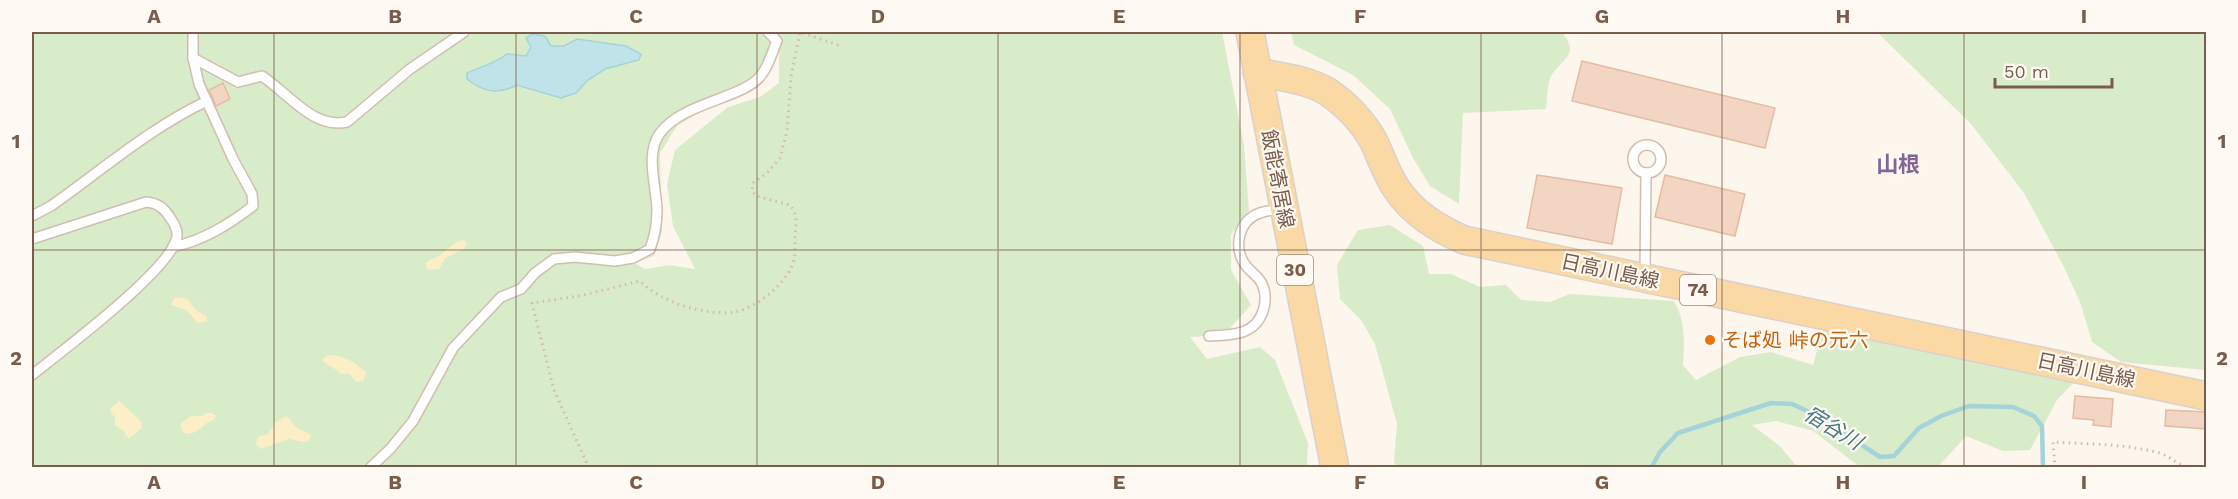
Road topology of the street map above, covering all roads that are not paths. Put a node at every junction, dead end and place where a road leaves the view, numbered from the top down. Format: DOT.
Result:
graph roads {
  1 [pos="193,32"];
  2 [pos="464,32"];
  3 [pos="768,32"];
  4 [pos="1250,32"];
  5 [pos="193,58"];
  6 [pos="1257,72"];
  7 [pos="207,101"];
  8 [pos="1646,173"];
  9 [pos="1283,209"];
  10 [pos="32,216"];
  11 [pos="32,239"];
  12 [pos="173,247"];
  13 [pos="1645,279"];
  14 [pos="1209,336"];
  15 [pos="32,375"];
  16 [pos="2206,396"];
  17 [pos="370,468"];
  18 [pos="1335,468"];
  1 -- 5 [label="lane"];
  2 -- 5 [label="lane"];
  3 -- 17 [label="lane"];
  4 -- 6 [label="main road, 飯能寄居線 / 30"];
  5 -- 7 [label="lane"];
  6 -- 9 [label="main road, 飯能寄居線 / 30"];
  6 -- 13 [label="main road, 日高川島線 / 74"];
  7 -- 10 [label="lane"];
  7 -- 12 [label="lane"];
  8 -- 13 [label="lane"];
  9 -- 14 [label="lane"];
  9 -- 18 [label="main road, 飯能寄居線 / 30"];
  11 -- 12 [label="lane"];
  12 -- 15 [label="lane"];
  13 -- 16 [label="main road, 日高川島線 / 74"];
}
